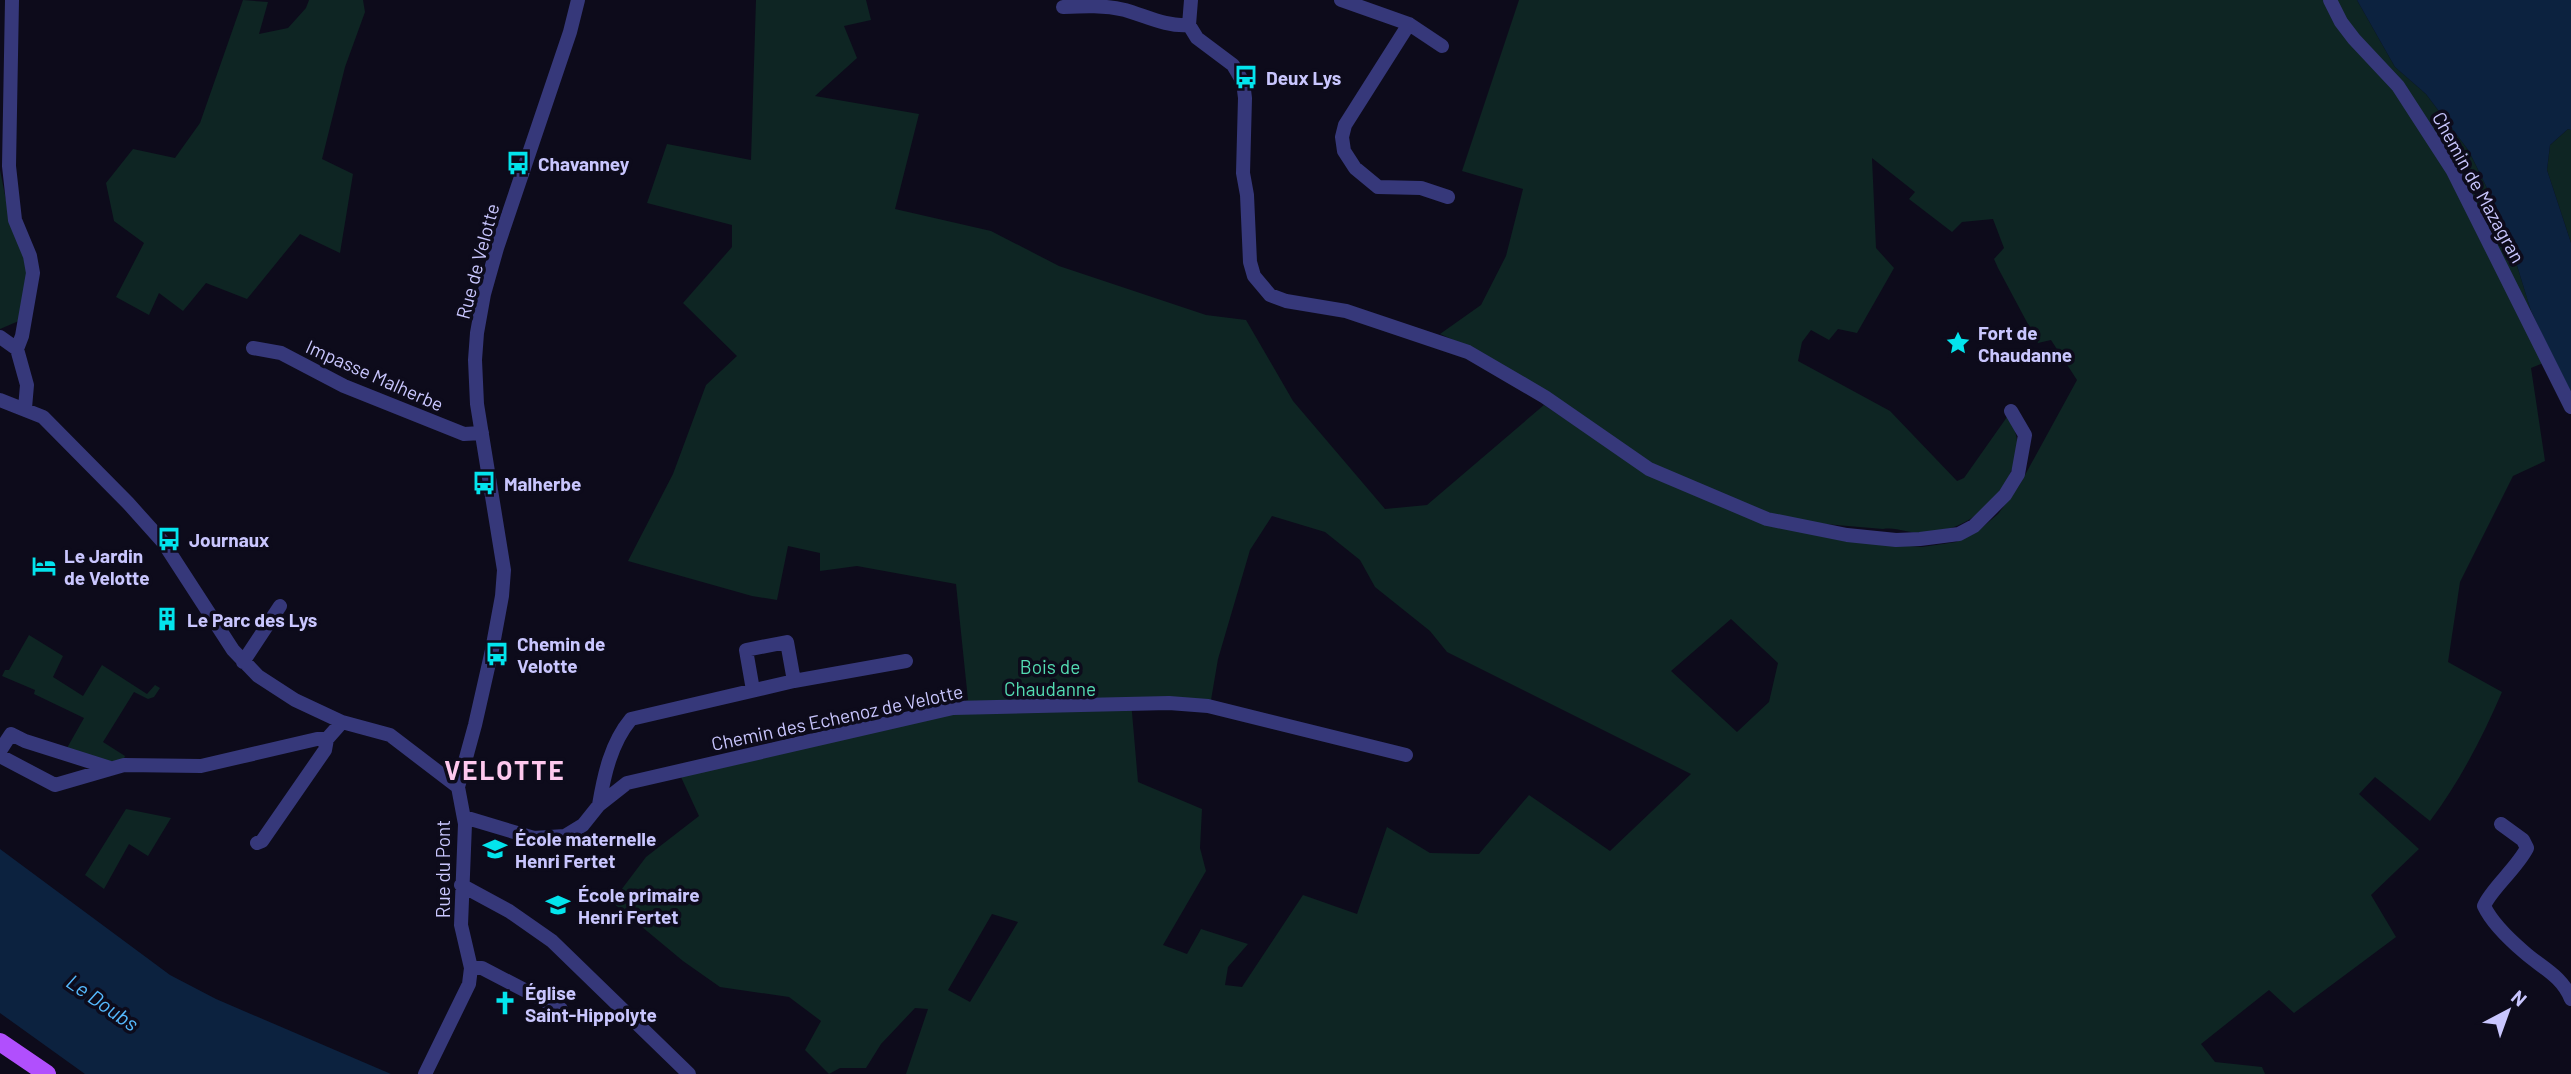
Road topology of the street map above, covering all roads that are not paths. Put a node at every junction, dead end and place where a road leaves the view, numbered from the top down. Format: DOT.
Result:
graph roads {
  1 [pos="12,0"];
  2 [pos="578,0"];
  3 [pos="1191,0"];
  4 [pos="1341,0"];
  5 [pos="2330,0"];
  6 [pos="1063,7"];
  7 [pos="1409,24"];
  8 [pos="1189,25"];
  9 [pos="1442,46"];
  10 [pos="1448,197"];
  11 [pos="0,337"];
  12 [pos="253,348"];
  13 [pos="17,349"];
  14 [pos="0,400"];
  15 [pos="2571,407"];
  16 [pos="25,408"];
  17 [pos="2011,411"];
  18 [pos="482,433"];
  19 [pos="280,606"];
  20 [pos="906,661"];
  21 [pos="243,662"];
  22 [pos="794,681"];
  23 [pos="753,690"];
  24 [pos="342,722"];
  25 [pos="327,740"];
  26 [pos="0,753"];
  27 [pos="1406,755"];
  28 [pos="110,768"];
  29 [pos="458,787"];
  30 [pos="599,805"];
  31 [pos="464,817"];
  32 [pos="2501,824"];
  33 [pos="257,843"];
  34 [pos="461,885"];
  35 [pos="471,968"];
  36 [pos="2571,999"];
  37 [pos="561,1009"];
  38 [pos="0,1042"];
  39 [pos="426,1071"];
  40 [pos="47,1074"];
  41 [pos="689,1074"];
  1 -- 13 [label="street"];
  2 -- 18 [label="street, Rue de Velotte"];
  3 -- 8 [label="street"];
  4 -- 7 [label="street"];
  5 -- 15 [label="street, Chemin de Mazagran"];
  6 -- 8 [label="street"];
  7 -- 9 [label="street"];
  7 -- 10 [label="street"];
  8 -- 17 [label="street"];
  11 -- 13 [label="street"];
  12 -- 18 [label="street, Impasse Malherbe"];
  13 -- 16 [label="street"];
  14 -- 16 [label="street"];
  16 -- 21 [label="street"];
  18 -- 29 [label="street, Rue de Velotte"];
  19 -- 21 [label="street"];
  20 -- 22 [label="street"];
  21 -- 24 [label="street"];
  22 -- 23 [label="street"];
  22 -- 23 [label="street"];
  23 -- 30 [label="street"];
  24 -- 25 [label="street"];
  24 -- 29 [label="street"];
  25 -- 28 [label="street"];
  25 -- 33 [label="street"];
  26 -- 28 [label="street"];
  26 -- 28 [label="street"];
  27 -- 30 [label="street, Chemin des Echenoz de Velotte"];
  29 -- 31 [label="street, Rue du Pont"];
  30 -- 31 [label="street, Chemin des Echenoz de Velotte"];
  31 -- 34 [label="street, Rue du Pont"];
  32 -- 36 [label="street"];
  34 -- 35 [label="street, Rue du Pont"];
  34 -- 41 [label="street"];
  35 -- 37 [label="street"];
  35 -- 39 [label="street"];
  38 -- 40 [label="main road"];
}
